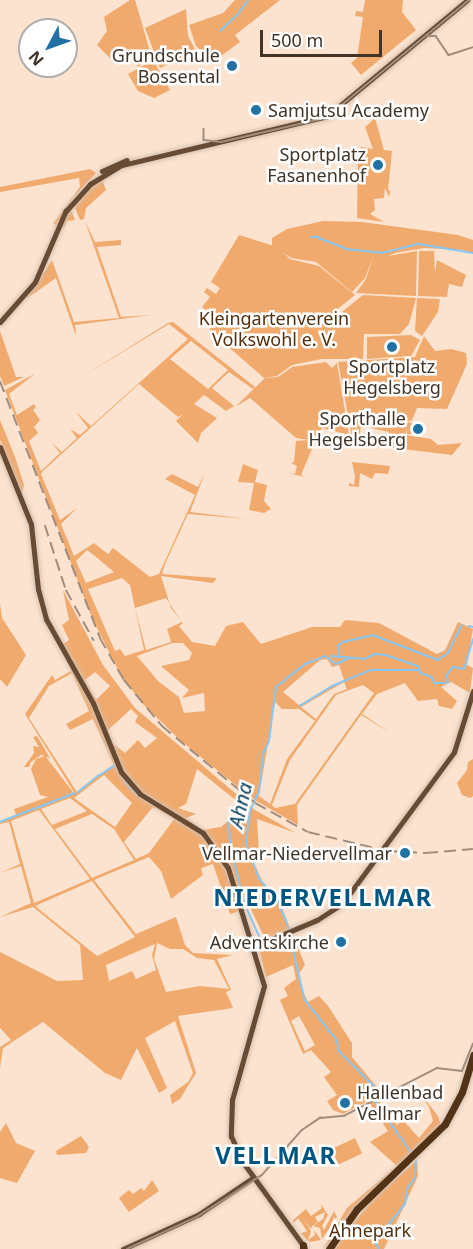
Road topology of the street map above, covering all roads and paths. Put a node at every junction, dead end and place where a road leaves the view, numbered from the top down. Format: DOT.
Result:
graph roads {
  1 [pos="467,0"];
  2 [pos="472,0"];
  3 [pos="202,146"];
  4 [pos="140,159"];
  5 [pos="65,212"];
  6 [pos="0,322"];
  7 [pos="0,447"];
  8 [pos="473,691"];
  9 [pos="256,946"];
  10 [pos="473,1055"];
  11 [pos="473,1066"];
  12 [pos="455,1110"];
  13 [pos="250,1180"];
  14 [pos="304,1248"];
  15 [pos="123,1249"];
  16 [pos="330,1249"];
  1 -- 3 [label="main road"];
  2 -- 3 [label="main road"];
  3 -- 4 [label="main road"];
  4 -- 5 [label="main road"];
  4 -- 5 [label="main road"];
  5 -- 6 [label="main road"];
  7 -- 9 [label="main road"];
  8 -- 9 [label="main road"];
  9 -- 13 [label="main road"];
  10 -- 12 [label="highway"];
  11 -- 12 [label="highway"];
  12 -- 16 [label="highway"];
  13 -- 14 [label="main road"];
  13 -- 15 [label="main road"];
}
